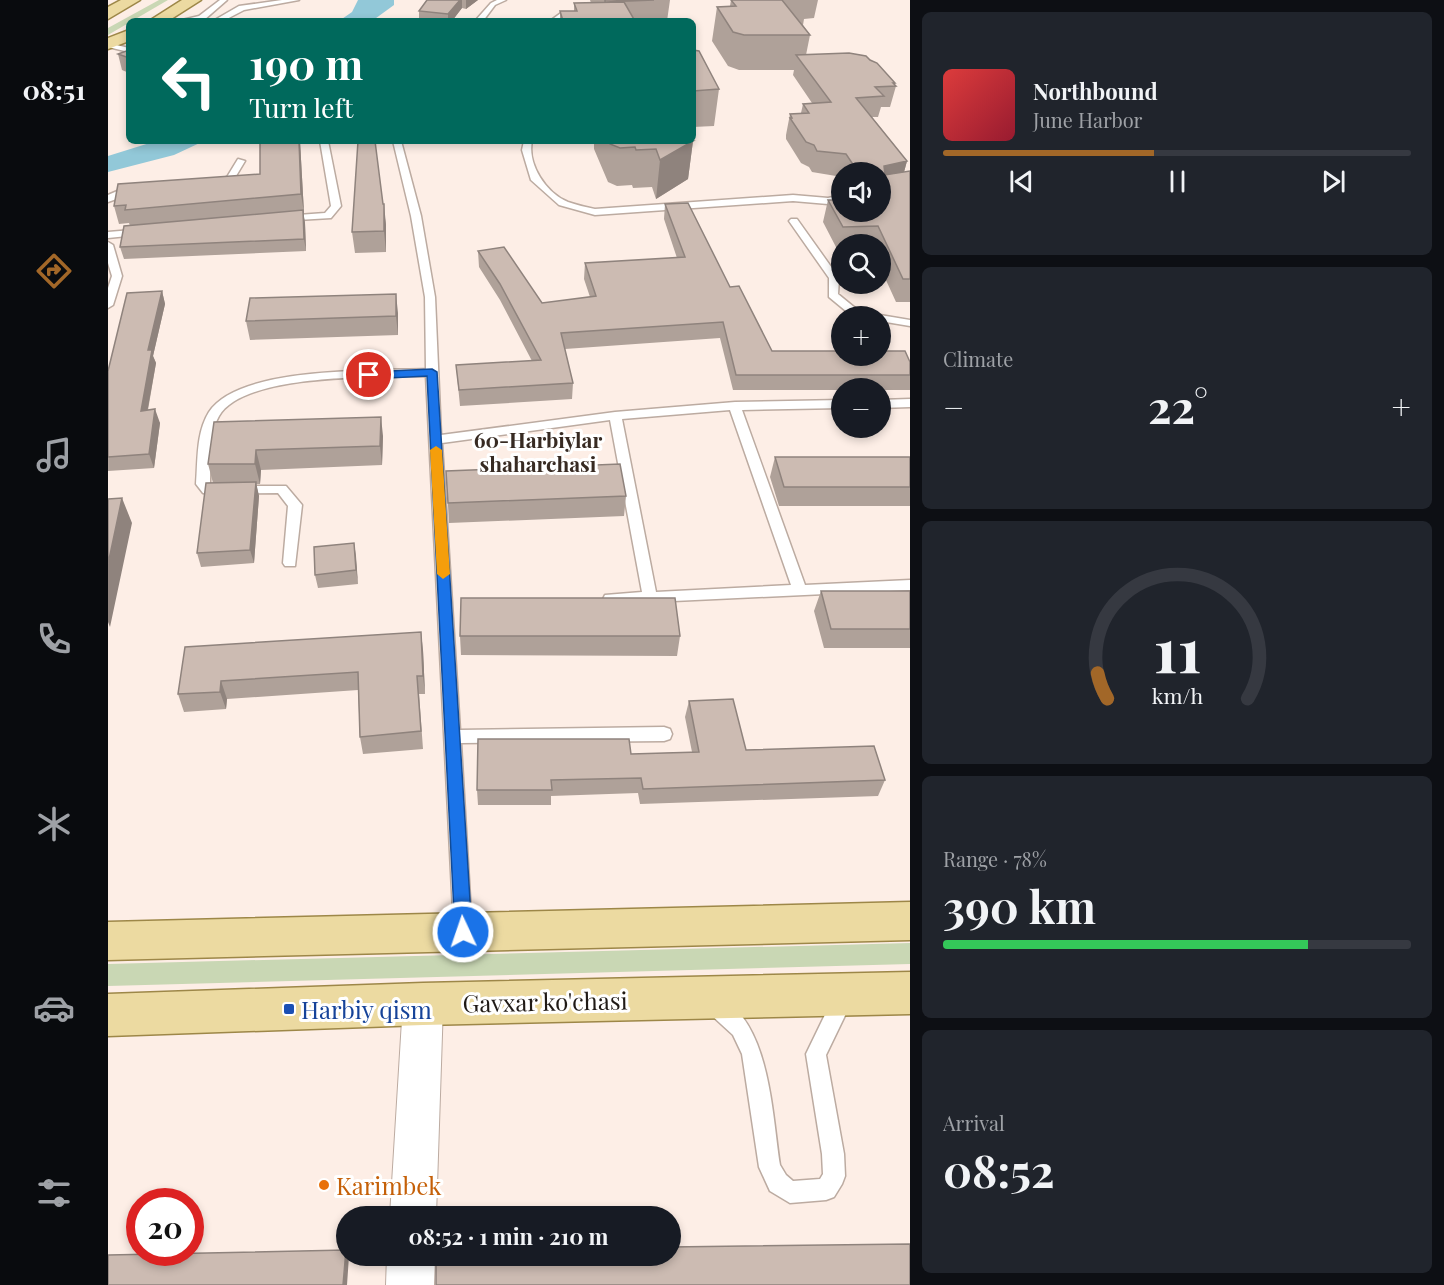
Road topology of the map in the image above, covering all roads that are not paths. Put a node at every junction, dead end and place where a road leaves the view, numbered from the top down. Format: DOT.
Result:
graph roads {
  1 [pos="132,0"];
  2 [pos="183,0"];
  3 [pos="193,0"];
  4 [pos="224,0"];
  5 [pos="296,0"];
  6 [pos="503,0"];
  7 [pos="108,14"];
  8 [pos="564,15"];
  9 [pos="160,18"];
  10 [pos="161,18"];
  11 [pos="201,18"];
  12 [pos="223,18"];
  13 [pos="481,18"];
  14 [pos="559,18"];
  15 [pos="126,36"];
  16 [pos="108,45"];
  17 [pos="126,49"];
  18 [pos="325,144"];
  19 [pos="398,144"];
  20 [pos="527,144"];
  21 [pos="241,160"];
  22 [pos="201,185"];
  23 [pos="147,188"];
  24 [pos="108,199"];
  25 [pos="831,200"];
  26 [pos="794,220"];
  27 [pos="268,221"];
  28 [pos="152,231"];
  29 [pos="108,235"];
  30 [pos="108,245"];
  31 [pos="113,275"];
  32 [pos="108,305"];
  33 [pos="846,306"];
  34 [pos="891,320"];
  35 [pos="910,323"];
  36 [pos="432,372"];
  37 [pos="910,403"];
  38 [pos="831,404"];
  39 [pos="891,404"];
  40 [pos="735,406"];
  41 [pos="615,416"];
  42 [pos="436,440"];
  43 [pos="290,562"];
  44 [pos="910,585"];
  45 [pos="800,590"];
  46 [pos="650,597"];
  47 [pos="593,600"];
  48 [pos="664,734"];
  49 [pos="453,737"];
  50 [pos="910,921"];
  51 [pos="463,932"];
  52 [pos="108,941"];
  53 [pos="910,993"];
  54 [pos="846,995"];
  55 [pos="707,998"];
  56 [pos="423,1004"];
  57 [pos="108,1016"];
  58 [pos="413,1206"];
  59 [pos="411,1266"];
  60 [pos="410,1285"];
  1 -- 7 [label="main road"];
  2 -- 9 [label="main road"];
  3 -- 10 [label="main road"];
  4 -- 11 [label="lane"];
  5 -- 12 [label="lane"];
  6 -- 13 [label="lane"];
  8 -- 14 [label="lane"];
  15 -- 16 [label="main road"];
  16 -- 17 [label="lane"];
  18 -- 27 [label="lane"];
  19 -- 36 [label="lane"];
  20 -- 25 [label="lane"];
  21 -- 22 [label="lane"];
  23 -- 24 [label="lane"];
  26 -- 33 [label="lane"];
  28 -- 29 [label="lane"];
  30 -- 31 [label="lane"];
  31 -- 32 [label="lane"];
  34 -- 35 [label="lane"];
  36 -- 42 [label="lane"];
  36 -- 43 [label="lane"];
  37 -- 39 [label="lane"];
  38 -- 40 [label="lane"];
  40 -- 41 [label="lane"];
  40 -- 45 [label="lane"];
  41 -- 42 [label="lane"];
  41 -- 46 [label="lane"];
  42 -- 49 [label="lane"];
  44 -- 45 [label="lane"];
  45 -- 46 [label="lane"];
  46 -- 47 [label="lane"];
  48 -- 49 [label="lane"];
  49 -- 51 [label="lane"];
  50 -- 51 [label="main road"];
  51 -- 52 [label="main road"];
  53 -- 54 [label="main road, Gavxar ko'chasi"];
  54 -- 55 [label="main road, Gavxar ko'chasi"];
  54 -- 55 [label="lane"];
  55 -- 56 [label="main road, Gavxar ko'chasi"];
  56 -- 57 [label="main road, Gavxar ko'chasi"];
  56 -- 58 [label="street"];
  59 -- 60 [label="street"];
}
